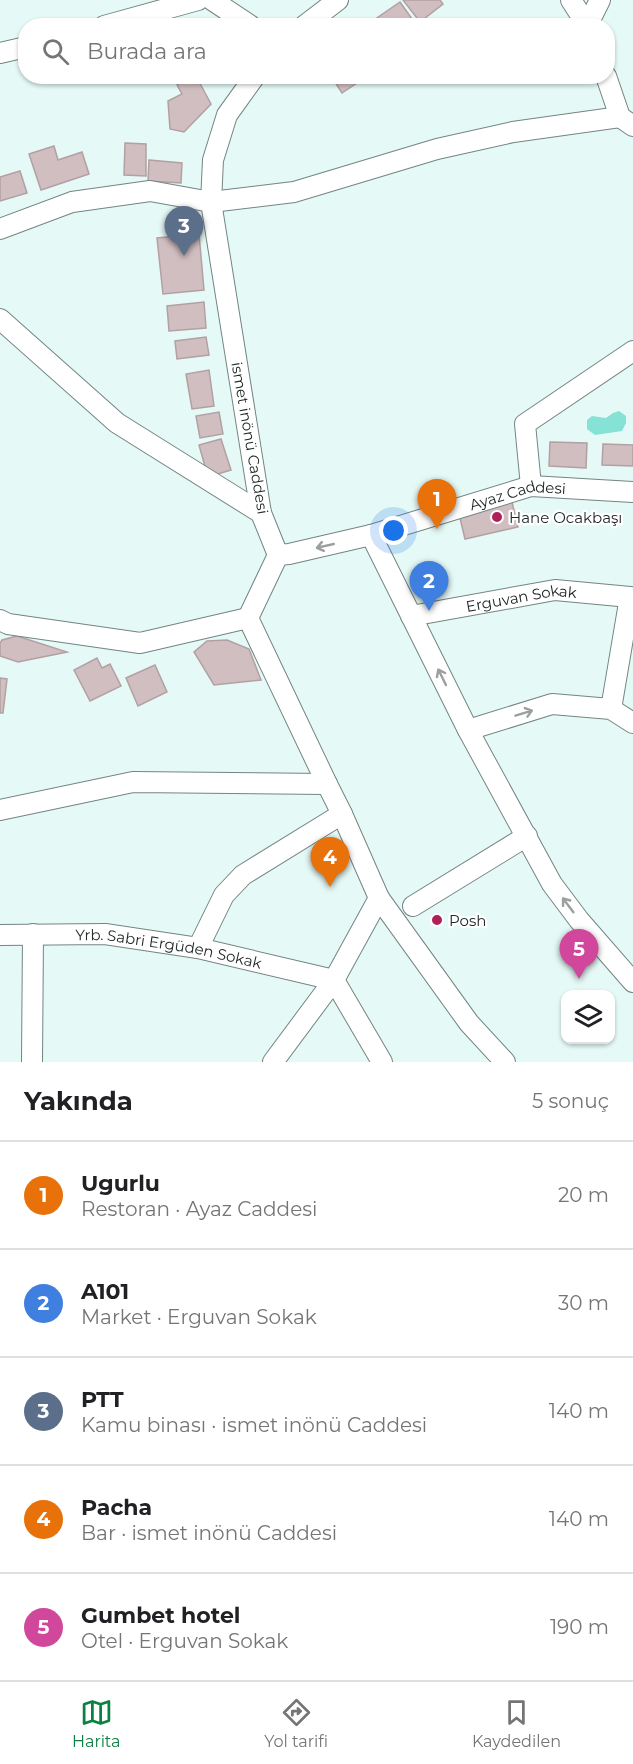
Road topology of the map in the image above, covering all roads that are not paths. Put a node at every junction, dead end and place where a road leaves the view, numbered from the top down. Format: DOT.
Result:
graph roads {
  1 [pos="198,0"];
  2 [pos="212,0"];
  3 [pos="571,0"];
  4 [pos="600,0"];
  5 [pos="328,2"];
  6 [pos="133,18"];
  7 [pos="239,18"];
  8 [pos="312,18"];
  9 [pos="583,18"];
  10 [pos="591,18"];
  11 [pos="18,48"];
  12 [pos="0,53"];
  13 [pos="249,84"];
  14 [pos="610,84"];
  15 [pos="627,121"];
  16 [pos="211,202"];
  17 [pos="0,229"];
  18 [pos="0,319"];
  19 [pos="633,351"];
  20 [pos="531,486"];
  21 [pos="633,492"];
  22 [pos="261,513"];
  23 [pos="371,535"];
  24 [pos="278,555"];
  25 [pos="631,598"];
  26 [pos="411,616"];
  27 [pos="248,618"];
  28 [pos="1,624"];
  29 [pos="611,709"];
  30 [pos="633,723"];
  31 [pos="468,730"];
  32 [pos="327,784"];
  33 [pos="0,810"];
  34 [pos="342,814"];
  35 [pos="527,836"];
  36 [pos="379,898"];
  37 [pos="413,906"];
  38 [pos="33,934"];
  39 [pos="0,935"];
  40 [pos="198,948"];
  41 [pos="334,980"];
  42 [pos="633,982"];
  43 [pos="32,1062"];
  44 [pos="273,1062"];
  45 [pos="382,1062"];
  46 [pos="505,1062"];
  1 -- 6 [label="street"];
  2 -- 7 [label="street"];
  3 -- 9 [label="street"];
  4 -- 10 [label="street"];
  5 -- 8 [label="street"];
  11 -- 12 [label="street"];
  13 -- 16 [label="street, ismet inönü Caddesi"];
  14 -- 15 [label="street"];
  15 -- 16 [label="street"];
  16 -- 17 [label="street"];
  16 -- 22 [label="street, ismet inönü Caddesi"];
  18 -- 22 [label="street"];
  19 -- 20 [label="street"];
  20 -- 21 [label="street, Ayaz Caddesi"];
  20 -- 23 [label="street, Ayaz Caddesi"];
  22 -- 24 [label="street, ismet inönü Caddesi"];
  23 -- 24 [label="street, Ayaz Caddesi, one-way"];
  23 -- 26 [label="street"];
  24 -- 27 [label="street"];
  25 -- 26 [label="street, Erguvan Sokak"];
  25 -- 29 [label="street"];
  31 -- 26 [label="street, one-way"];
  27 -- 28 [label="street"];
  27 -- 32 [label="street"];
  29 -- 30 [label="street"];
  31 -- 29 [label="street, one-way"];
  31 -- 35 [label="street"];
  32 -- 33 [label="street"];
  32 -- 34 [label="street"];
  34 -- 36 [label="street"];
  34 -- 40 [label="street"];
  35 -- 37 [label="street"];
  42 -- 35 [label="street, one-way"];
  36 -- 41 [label="street"];
  36 -- 46 [label="street"];
  38 -- 39 [label="street, Yrb. Sabri Ergüden Sokak"];
  38 -- 40 [label="street, Yrb. Sabri Ergüden Sokak"];
  38 -- 43 [label="street"];
  40 -- 41 [label="street, Yrb. Sabri Ergüden Sokak"];
  41 -- 44 [label="street"];
  41 -- 45 [label="street"];
}
